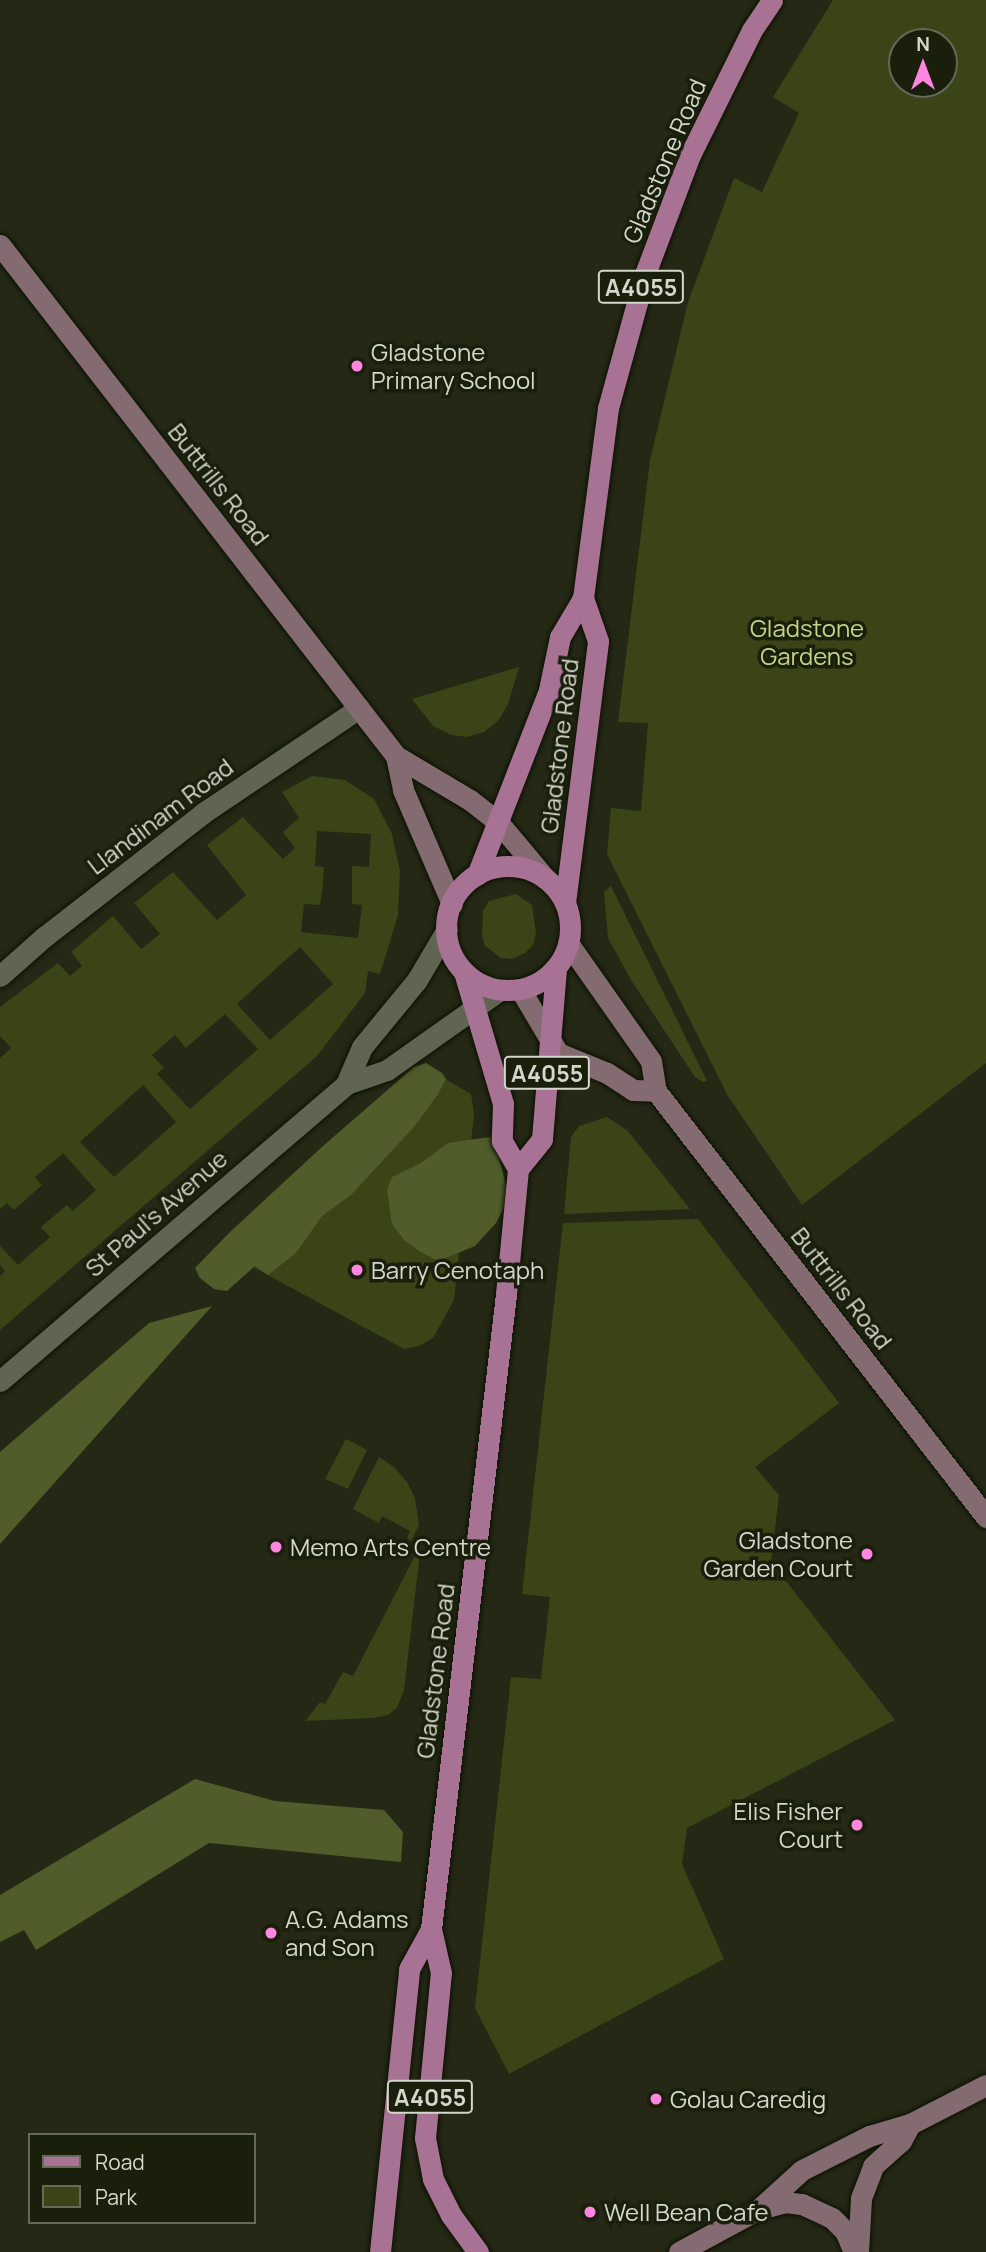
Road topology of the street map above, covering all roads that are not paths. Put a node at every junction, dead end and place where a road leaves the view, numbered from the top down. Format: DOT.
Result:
graph roads {
  1 [pos="772,0"];
  2 [pos="0,245"];
  3 [pos="583,598"];
  4 [pos="359,708"];
  5 [pos="396,756"];
  6 [pos="498,822"];
  7 [pos="477,875"];
  8 [pos="545,878"];
  9 [pos="565,903"];
  10 [pos="452,904"];
  11 [pos="447,929"];
  12 [pos="568,943"];
  13 [pos="555,969"];
  14 [pos="464,972"];
  15 [pos="0,976"];
  16 [pos="510,990"];
  17 [pos="475,1008"];
  18 [pos="549,1042"];
  19 [pos="346,1084"];
  20 [pos="656,1091"];
  21 [pos="518,1169"];
  22 [pos="0,1381"];
  23 [pos="986,1517"];
  24 [pos="431,1929"];
  25 [pos="986,2085"];
  26 [pos="910,2124"];
  27 [pos="759,2209"];
  28 [pos="380,2252"];
  29 [pos="478,2252"];
  30 [pos="680,2252"];
  31 [pos="856,2252"];
  1 -- 3 [label="main road, Gladstone Road / A4055"];
  2 -- 4 [label="street, Buttrills Road"];
  3 -- 6 [label="main road, Gladstone Road / A4055"];
  3 -- 9 [label="main road, Gladstone Road / A4055"];
  4 -- 5 [label="street, Buttrills Road"];
  4 -- 15 [label="street, Llandinam Road"];
  5 -- 6 [label="street, Buttrills Road"];
  5 -- 10 [label="street, Buttrills Road"];
  6 -- 7 [label="main road, Gladstone Road / A4055"];
  6 -- 8 [label="street, Buttrills Road"];
  7 -- 8 [label="main road"];
  7 -- 10 [label="main road"];
  8 -- 9 [label="main road"];
  9 -- 12 [label="main road"];
  10 -- 11 [label="main road"];
  11 -- 14 [label="main road"];
  11 -- 19 [label="street, St Paul's Avenue"];
  12 -- 13 [label="main road"];
  12 -- 20 [label="street, Buttrills Road"];
  13 -- 16 [label="main road"];
  13 -- 18 [label="main road, A4055"];
  14 -- 16 [label="main road"];
  14 -- 17 [label="main road, A4055"];
  16 -- 17 [label="street, St Paul's Avenue"];
  16 -- 18 [label="street"];
  17 -- 19 [label="street, St Paul's Avenue"];
  17 -- 21 [label="main road, A4055"];
  18 -- 20 [label="street"];
  18 -- 21 [label="main road, A4055"];
  19 -- 22 [label="street, St Paul's Avenue"];
  20 -- 23 [label="street, Buttrills Road"];
  21 -- 24 [label="main road, Gladstone Road / A4055"];
  24 -- 28 [label="main road, Gladstone Road / A4055"];
  24 -- 29 [label="main road, Gladstone Road / A4055"];
  25 -- 26 [label="street"];
  26 -- 27 [label="street"];
  26 -- 31 [label="street"];
  27 -- 30 [label="street"];
  27 -- 31 [label="street"];
}
